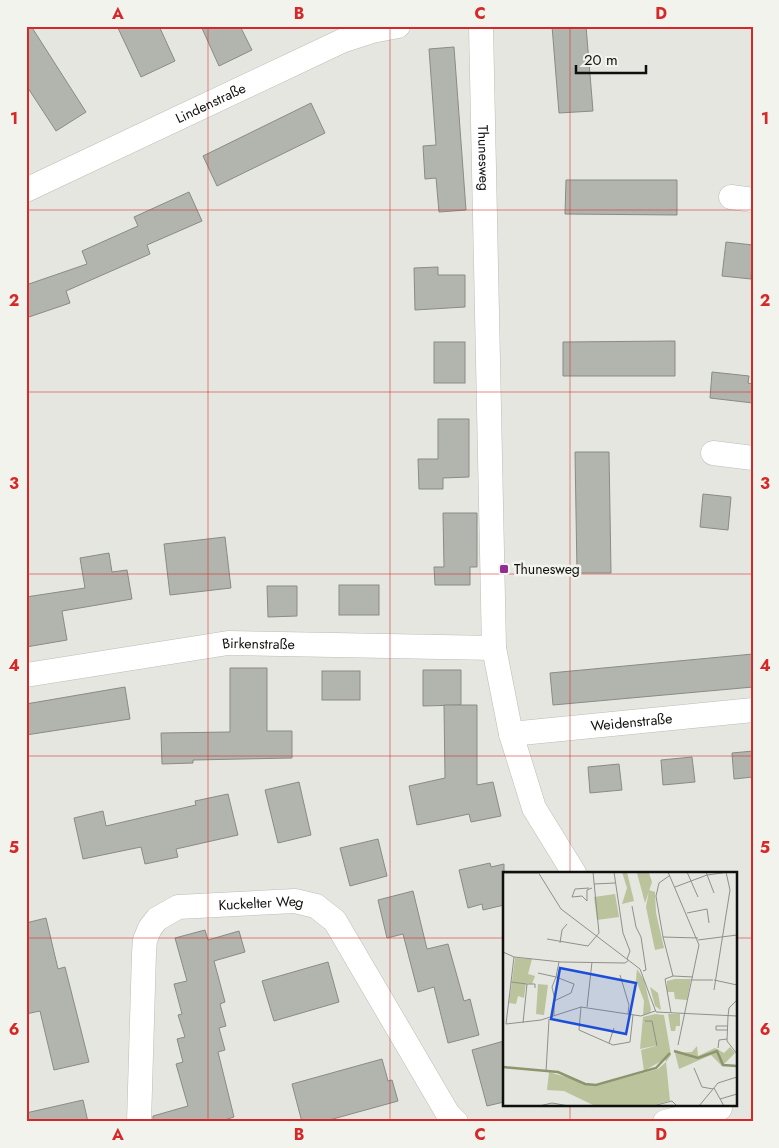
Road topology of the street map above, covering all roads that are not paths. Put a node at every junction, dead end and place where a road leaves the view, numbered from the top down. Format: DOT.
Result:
graph roads {
  1 [pos="398,26"];
  2 [pos="481,26"];
  3 [pos="26,190"];
  4 [pos="713,453"];
  5 [pos="753,458"];
  6 [pos="494,648"];
  7 [pos="26,675"];
  8 [pos="753,710"];
  9 [pos="511,734"];
  10 [pos="573,872"];
  11 [pos="723,1111"];
  12 [pos="139,1122"];
  13 [pos="456,1122"];
  14 [pos="665,1122"];
  1 -- 3 [label="street, Lindenstraße"];
  2 -- 6 [label="street, Thunesweg"];
  4 -- 5 [label="street"];
  6 -- 7 [label="street, Birkenstraße"];
  6 -- 9 [label="street, Thunesweg"];
  8 -- 9 [label="street, Weidenstraße"];
  9 -- 10 [label="street, Thunesweg"];
  11 -- 14 [label="street"];
  12 -- 13 [label="street, Kuckelter Weg"];
}
